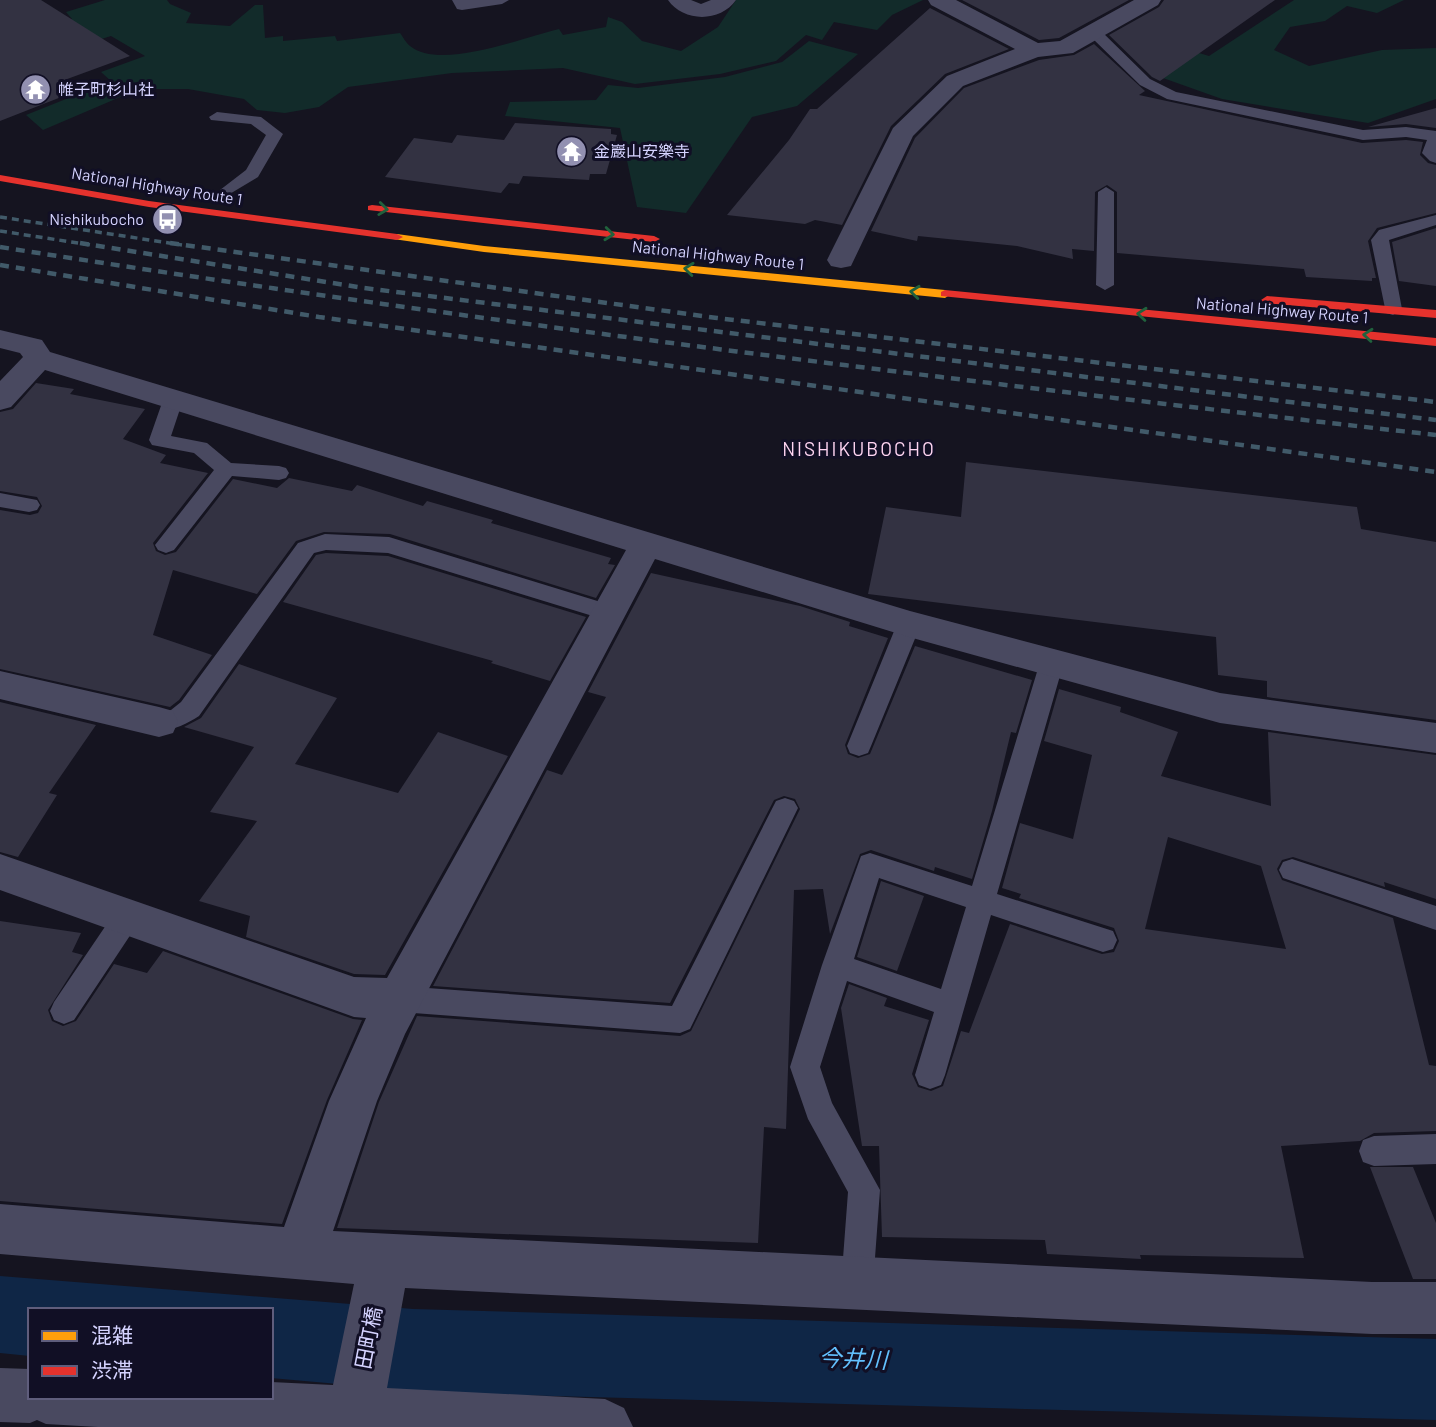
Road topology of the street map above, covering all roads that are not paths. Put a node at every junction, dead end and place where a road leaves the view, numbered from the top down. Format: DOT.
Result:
graph roads {
  1 [pos="459,0"];
  2 [pos="502,0"];
  3 [pos="679,0"];
  4 [pos="725,0"];
  5 [pos="939,0"];
  6 [pos="1150,0"];
  7 [pos="1094,32"];
  8 [pos="1034,50"];
  9 [pos="217,117"];
  10 [pos="1436,137"];
  11 [pos="1436,158"];
  12 [pos="0,178"];
  13 [pos="221,189"];
  14 [pos="1106,192"];
  15 [pos="255,193"];
  16 [pos="349,205"];
  17 [pos="1434,220"];
  18 [pos="677,242"];
  19 [pos="841,260"];
  20 [pos="1105,285"];
  21 [pos="1255,299"];
  22 [pos="1393,309"];
  23 [pos="1436,314"];
  24 [pos="0,339"];
  25 [pos="1436,342"];
  26 [pos="38,358"];
  27 [pos="0,400"];
  28 [pos="173,400"];
  29 [pos="226,469"];
  30 [pos="279,473"];
  31 [pos="0,500"];
  32 [pos="29,505"];
  33 [pos="646,544"];
  34 [pos="166,545"];
  35 [pos="609,613"];
  36 [pos="909,624"];
  37 [pos="1052,662"];
  38 [pos="0,685"];
  39 [pos="159,722"];
  40 [pos="1436,738"];
  41 [pos="859,746"];
  42 [pos="785,808"];
  43 [pos="1292,870"];
  44 [pos="0,872"];
  45 [pos="981,901"];
  46 [pos="127,917"];
  47 [pos="1436,918"];
  48 [pos="1103,940"];
  49 [pos="836,965"];
  50 [pos="400,999"];
  51 [pos="951,1005"];
  52 [pos="64,1011"];
  53 [pos="930,1075"];
  54 [pos="1436,1149"];
  55 [pos="1374,1151"];
  56 [pos="0,1229"];
  57 [pos="300,1255"];
  58 [pos="384,1261"];
  59 [pos="857,1284"];
  60 [pos="1436,1308"];
  61 [pos="0,1395"];
  62 [pos="28,1396"];
  63 [pos="72,1399"];
  64 [pos="353,1421"];
  65 [pos="605,1427"];
  1 -- 2 [label="lane"];
  3 -- 4 [label="street"];
  5 -- 8 [label="street"];
  6 -- 7 [label="street"];
  7 -- 8 [label="street"];
  7 -- 10 [label="lane"];
  8 -- 19 [label="street"];
  9 -- 13 [label="lane"];
  10 -- 11 [label="lane"];
  25 -- 12 [label="highway, National Highway Route 1, one-way"];
  13 -- 15 [label="highway, National Highway Route 1"];
  14 -- 20 [label="lane"];
  16 -- 18 [label="highway, National Highway Route 1, one-way"];
  17 -- 22 [label="lane"];
  21 -- 22 [label="highway, National Highway Route 1"];
  22 -- 23 [label="highway, National Highway Route 1"];
  24 -- 26 [label="street"];
  26 -- 27 [label="street"];
  26 -- 28 [label="street"];
  28 -- 29 [label="lane"];
  28 -- 33 [label="street"];
  29 -- 30 [label="lane"];
  29 -- 34 [label="lane"];
  31 -- 32 [label="lane"];
  33 -- 35 [label="street"];
  33 -- 36 [label="street"];
  35 -- 39 [label="lane"];
  35 -- 50 [label="street"];
  36 -- 37 [label="street"];
  36 -- 41 [label="lane"];
  37 -- 40 [label="street"];
  37 -- 45 [label="lane"];
  38 -- 39 [label="street"];
  42 -- 50 [label="lane"];
  43 -- 47 [label="lane"];
  44 -- 46 [label="street"];
  45 -- 48 [label="lane"];
  45 -- 49 [label="lane"];
  45 -- 51 [label="lane"];
  46 -- 50 [label="street"];
  46 -- 52 [label="lane"];
  49 -- 51 [label="lane"];
  49 -- 59 [label="lane"];
  50 -- 57 [label="street"];
  51 -- 53 [label="lane"];
  54 -- 55 [label="lane"];
  56 -- 57 [label="street"];
  57 -- 58 [label="street"];
  58 -- 59 [label="street"];
  58 -- 64 [label="street, 田町橋"];
  59 -- 60 [label="street"];
  61 -- 62 [label="street"];
  63 -- 64 [label="street"];
  64 -- 65 [label="street"];
}
